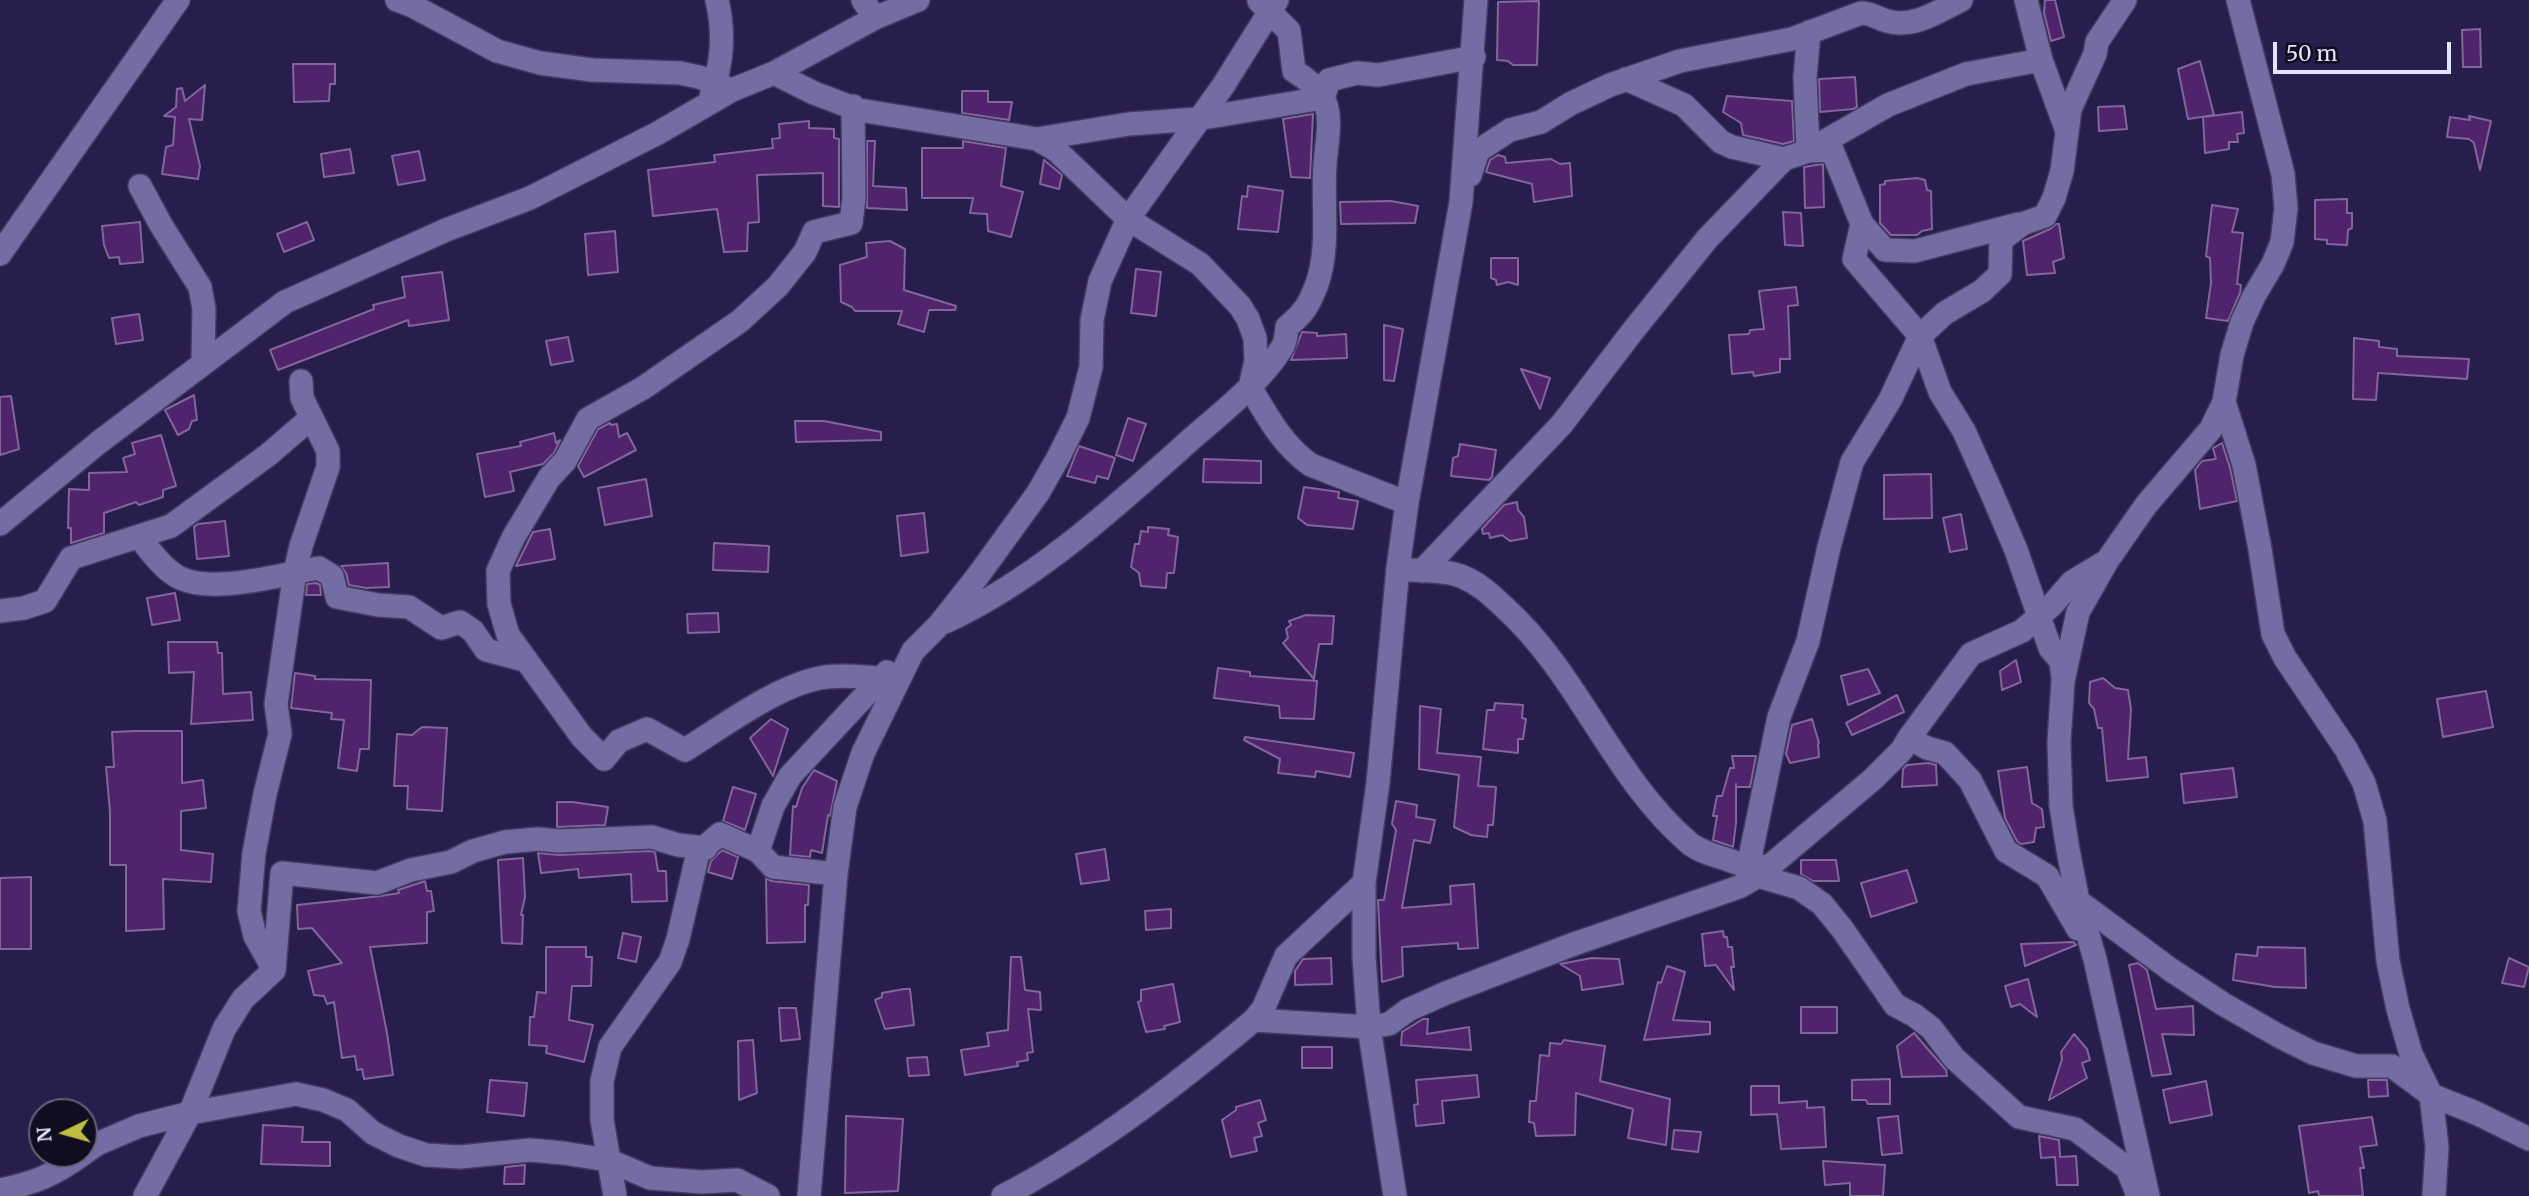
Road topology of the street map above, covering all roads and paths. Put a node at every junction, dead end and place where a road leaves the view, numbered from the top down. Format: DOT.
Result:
graph roads {
  1 [pos="178,0"];
  2 [pos="397,0"];
  3 [pos="717,0"];
  4 [pos="918,0"];
  5 [pos="1476,0"];
  6 [pos="1961,0"];
  7 [pos="2026,0"];
  8 [pos="2125,0"];
  9 [pos="2238,0"];
  10 [pos="1268,4"];
  11 [pos="869,9"];
  12 [pos="1877,9"];
  13 [pos="723,30"];
  14 [pos="1809,32"];
  15 [pos="1474,57"];
  16 [pos="2041,60"];
  17 [pos="774,73"];
  18 [pos="1626,79"];
  19 [pos="727,90"];
  20 [pos="1323,98"];
  21 [pos="853,106"];
  22 [pos="1197,119"];
  23 [pos="2067,131"];
  24 [pos="1037,139"];
  25 [pos="1808,151"];
  26 [pos="1784,159"];
  27 [pos="140,186"];
  28 [pos="1461,202"];
  29 [pos="1128,219"];
  30 [pos="1863,224"];
  31 [pos="2022,224"];
  32 [pos="0,254"];
  33 [pos="1920,336"];
  34 [pos="203,361"];
  35 [pos="301,381"];
  36 [pos="1250,387"];
  37 [pos="2224,402"];
  38 [pos="311,418"];
  39 [pos="1407,503"];
  40 [pos="0,524"];
  41 [pos="139,537"];
  42 [pos="2107,561"];
  43 [pos="1398,568"];
  44 [pos="1422,571"];
  45 [pos="295,572"];
  46 [pos="0,611"];
  47 [pos="2038,617"];
  48 [pos="939,625"];
  49 [pos="913,651"];
  50 [pos="524,660"];
  51 [pos="880,678"];
  52 [pos="2063,681"];
  53 [pos="1909,738"];
  54 [pos="706,848"];
  55 [pos="758,851"];
  56 [pos="1759,870"];
  57 [pos="836,874"];
  58 [pos="1364,883"];
  59 [pos="2078,901"];
  60 [pos="2095,959"];
  61 [pos="274,970"];
  62 [pos="1254,1020"];
  63 [pos="1369,1027"];
  64 [pos="2431,1095"];
  65 [pos="190,1113"];
  66 [pos="2529,1139"];
  67 [pos="98,1143"];
  68 [pos="608,1160"];
  69 [pos="64,1168"];
  70 [pos="0,1190"];
  71 [pos="145,1196"];
  72 [pos="615,1196"];
  73 [pos="768,1196"];
  74 [pos="809,1196"];
  75 [pos="1003,1196"];
  76 [pos="1395,1196"];
  77 [pos="2138,1196"];
  78 [pos="2148,1196"];
  79 [pos="2434,1196"];
  1 -- 32 [label="street"];
  2 -- 19 [label="street"];
  3 -- 13 [label="street"];
  4 -- 11 [label="street"];
  5 -- 15 [label="street"];
  6 -- 12 [label="street"];
  7 -- 16 [label="street"];
  8 -- 23 [label="street"];
  9 -- 37 [label="street"];
  10 -- 20 [label="street"];
  10 -- 22 [label="street"];
  11 -- 17 [label="street"];
  12 -- 14 [label="street"];
  13 -- 19 [label="street"];
  13 -- 19 [label="street"];
  14 -- 18 [label="street"];
  14 -- 25 [label="street"];
  15 -- 20 [label="street"];
  15 -- 28 [label="street"];
  16 -- 23 [label="street"];
  16 -- 25 [label="street"];
  17 -- 19 [label="street"];
  17 -- 21 [label="street"];
  18 -- 26 [label="street"];
  18 -- 28 [label="street"];
  19 -- 34 [label="street"];
  20 -- 22 [label="street"];
  20 -- 36 [label="street"];
  21 -- 24 [label="street"];
  21 -- 50 [label="street"];
  22 -- 24 [label="street"];
  22 -- 29 [label="street"];
  23 -- 31 [label="street"];
  24 -- 29 [label="street"];
  25 -- 26 [label="street"];
  25 -- 30 [label="street"];
  26 -- 44 [label="street"];
  27 -- 34 [label="street"];
  28 -- 39 [label="street"];
  29 -- 36 [label="street"];
  29 -- 48 [label="street"];
  30 -- 31 [label="street"];
  30 -- 33 [label="street"];
  31 -- 33 [label="street"];
  33 -- 47 [label="street"];
  33 -- 56 [label="street"];
  34 -- 40 [label="street"];
  35 -- 38 [label="street"];
  36 -- 39 [label="street"];
  36 -- 48 [label="street"];
  37 -- 42 [label="street"];
  37 -- 64 [label="street"];
  38 -- 41 [label="street"];
  38 -- 45 [label="street"];
  39 -- 43 [label="street"];
  41 -- 45 [label="street"];
  41 -- 46 [label="street"];
  42 -- 47 [label="street"];
  42 -- 52 [label="street"];
  43 -- 44 [label="street"];
  43 -- 58 [label="street"];
  44 -- 56 [label="street"];
  45 -- 50 [label="street"];
  45 -- 61 [label="street"];
  47 -- 52 [label="street"];
  47 -- 53 [label="street"];
  48 -- 49 [label="street"];
  49 -- 51 [label="street"];
  49 -- 57 [label="street"];
  50 -- 51 [label="street"];
  51 -- 55 [label="street"];
  52 -- 59 [label="street"];
  53 -- 56 [label="street"];
  53 -- 60 [label="street"];
  54 -- 55 [label="street"];
  54 -- 61 [label="street"];
  54 -- 68 [label="street"];
  55 -- 57 [label="street"];
  56 -- 63 [label="street"];
  56 -- 77 [label="street"];
  57 -- 74 [label="street"];
  58 -- 62 [label="street"];
  58 -- 63 [label="street"];
  59 -- 60 [label="street"];
  59 -- 64 [label="street"];
  60 -- 78 [label="street"];
  61 -- 65 [label="street"];
  62 -- 63 [label="street"];
  62 -- 75 [label="street"];
  63 -- 76 [label="street"];
  64 -- 66 [label="street"];
  64 -- 79 [label="street"];
  65 -- 67 [label="street"];
  65 -- 68 [label="street"];
  65 -- 71 [label="street"];
  68 -- 72 [label="street"];
  68 -- 73 [label="street"];
  69 -- 70 [label="street"];
}
